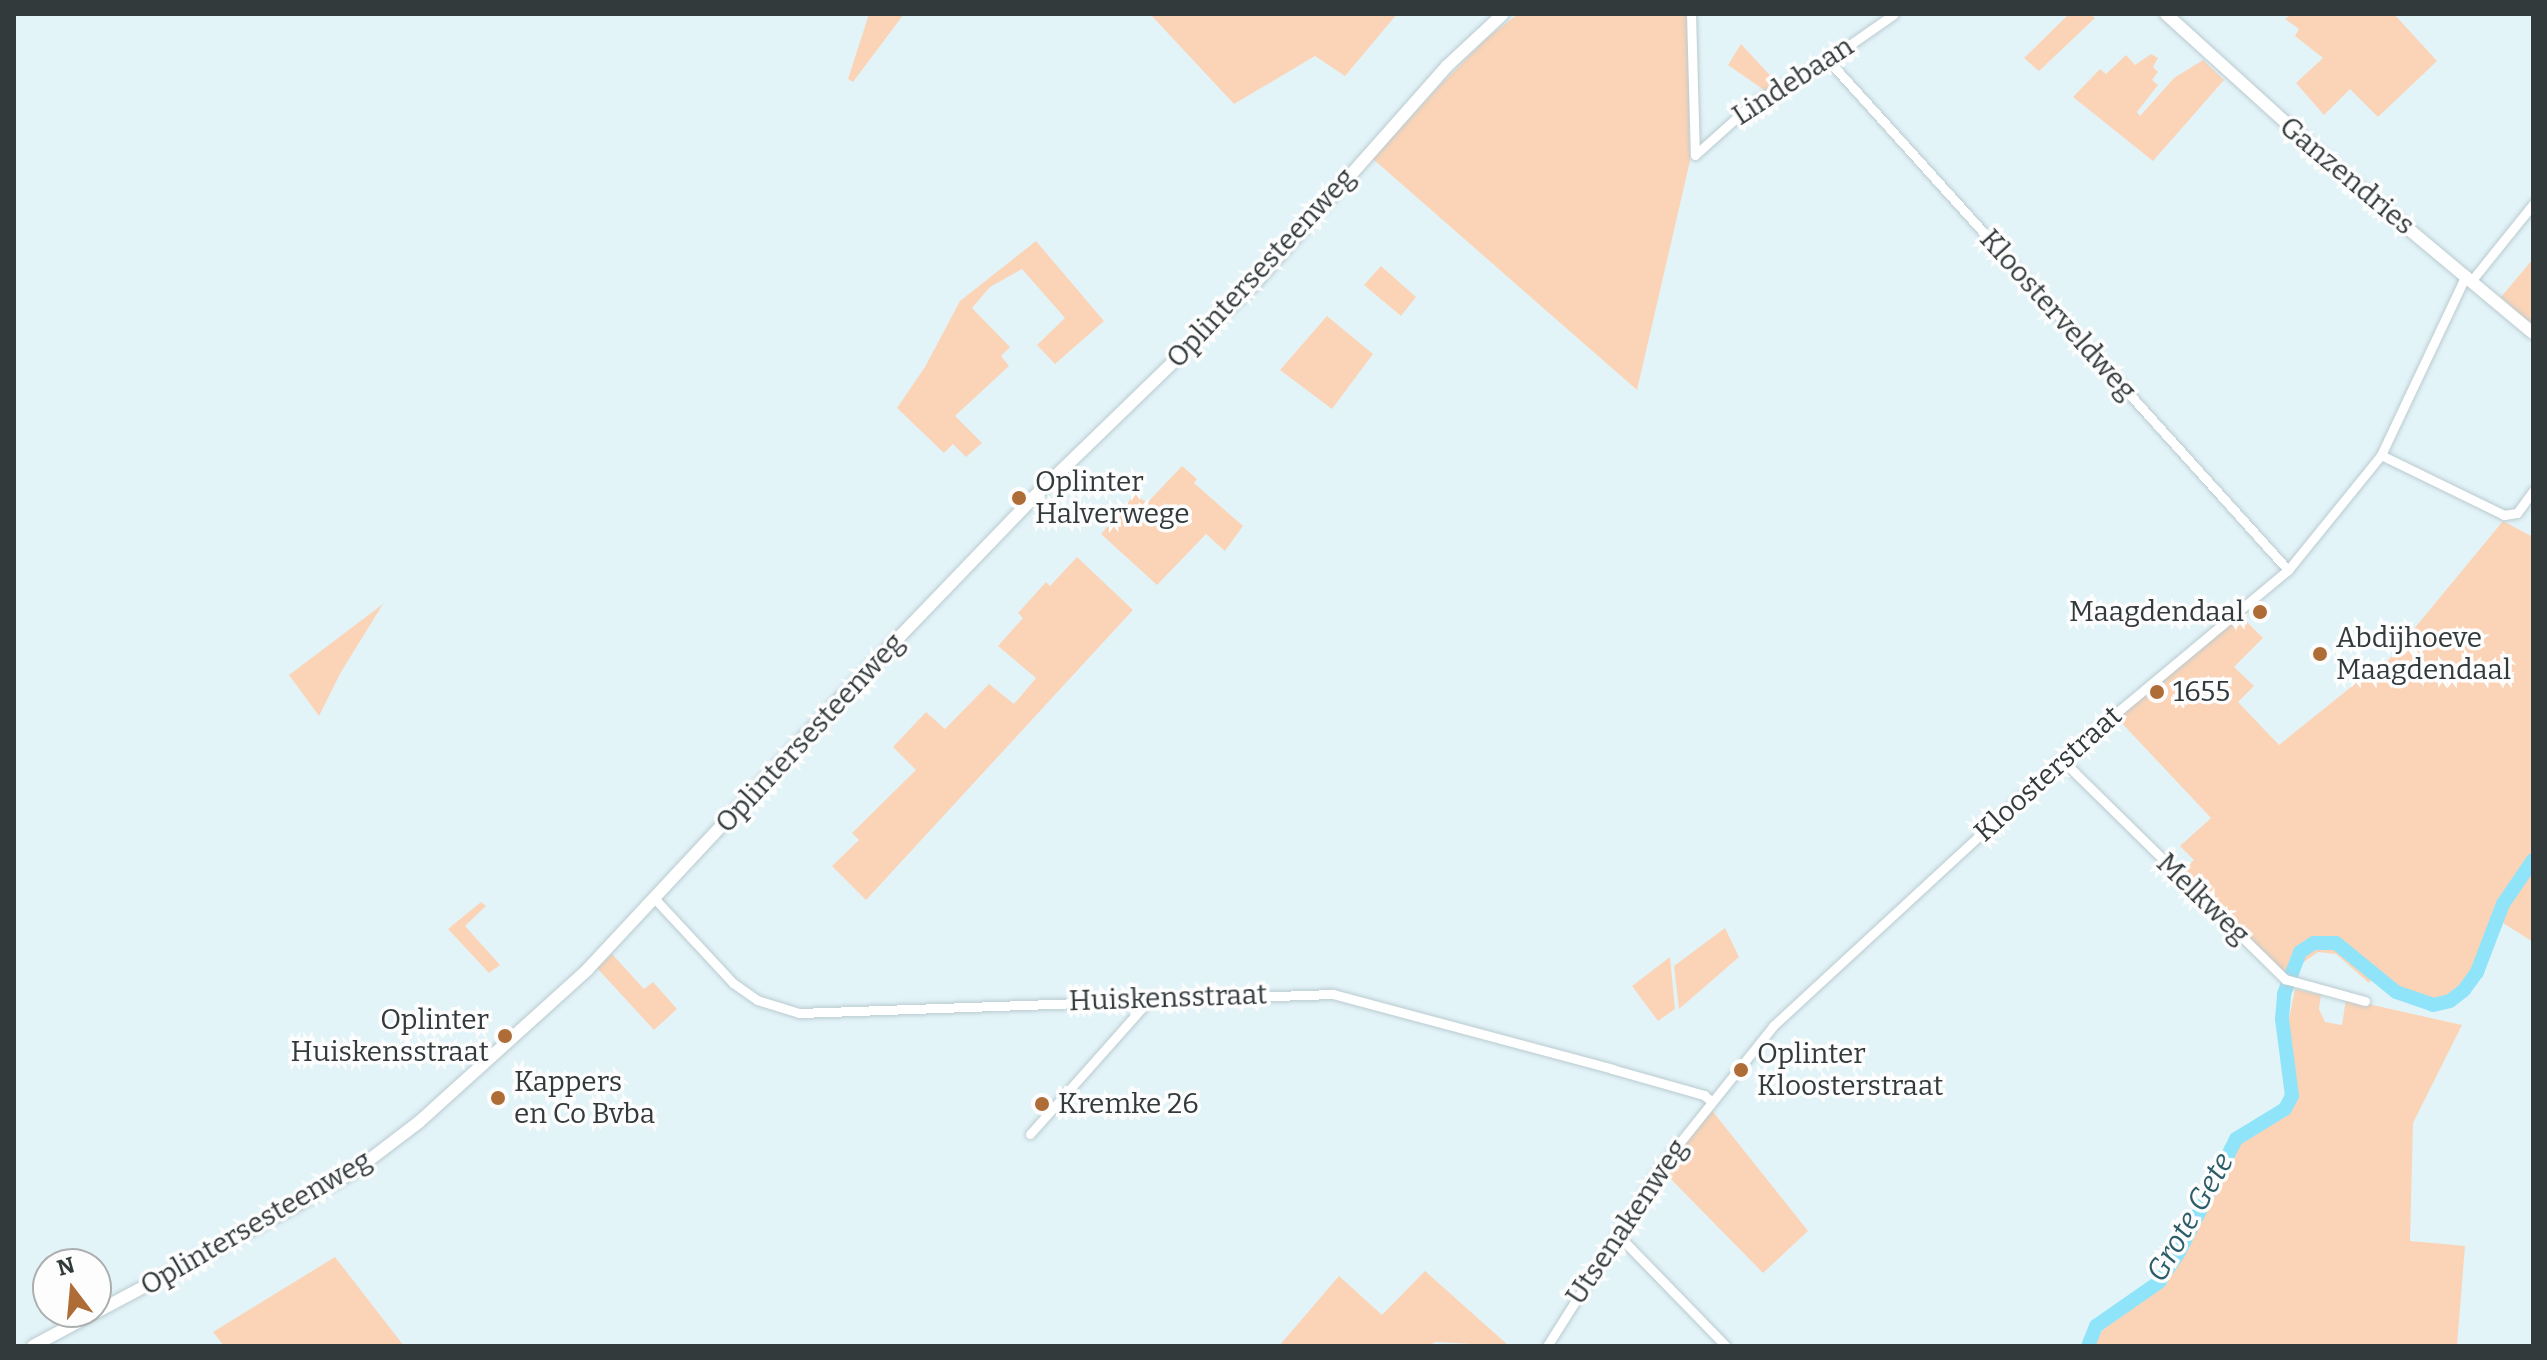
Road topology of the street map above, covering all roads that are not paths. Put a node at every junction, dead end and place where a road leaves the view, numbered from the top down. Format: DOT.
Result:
graph roads {
  1 [pos="1503,14"];
  2 [pos="1691,14"];
  3 [pos="1894,14"];
  4 [pos="2166,14"];
  5 [pos="1828,60"];
  6 [pos="2533,204"];
  7 [pos="2469,278"];
  8 [pos="2533,333"];
  9 [pos="2381,455"];
  10 [pos="2533,491"];
  11 [pos="2288,570"];
  12 [pos="2062,760"];
  13 [pos="655,899"];
  14 [pos="1150,999"];
  15 [pos="2365,1001"];
  16 [pos="1711,1101"];
  17 [pos="1030,1134"];
  18 [pos="1617,1234"];
  19 [pos="33,1346"];
  20 [pos="1547,1346"];
  21 [pos="1726,1346"];
  1 -- 13 [label="street, Oplintersesteenweg"];
  2 -- 5 [label="street, Lindebaan"];
  3 -- 5 [label="street, Lindebaan"];
  4 -- 7 [label="street, Ganzendries"];
  5 -- 11 [label="street, Kloosterveldweg"];
  6 -- 7 [label="street, Kloosterstraat"];
  7 -- 8 [label="street, Ganzendries"];
  7 -- 9 [label="street, Kloosterstraat"];
  9 -- 10 [label="street"];
  9 -- 11 [label="street, Kloosterstraat"];
  11 -- 12 [label="street, Kloosterstraat"];
  12 -- 15 [label="street, Melkweg"];
  12 -- 16 [label="street, Kloosterstraat"];
  13 -- 14 [label="street, Huiskensstraat"];
  13 -- 19 [label="street, Oplintersesteenweg"];
  14 -- 16 [label="street, Huiskensstraat"];
  14 -- 17 [label="street"];
  16 -- 18 [label="street, Utsenakenweg"];
  18 -- 20 [label="street, Utsenakenweg"];
  18 -- 21 [label="street"];
}
